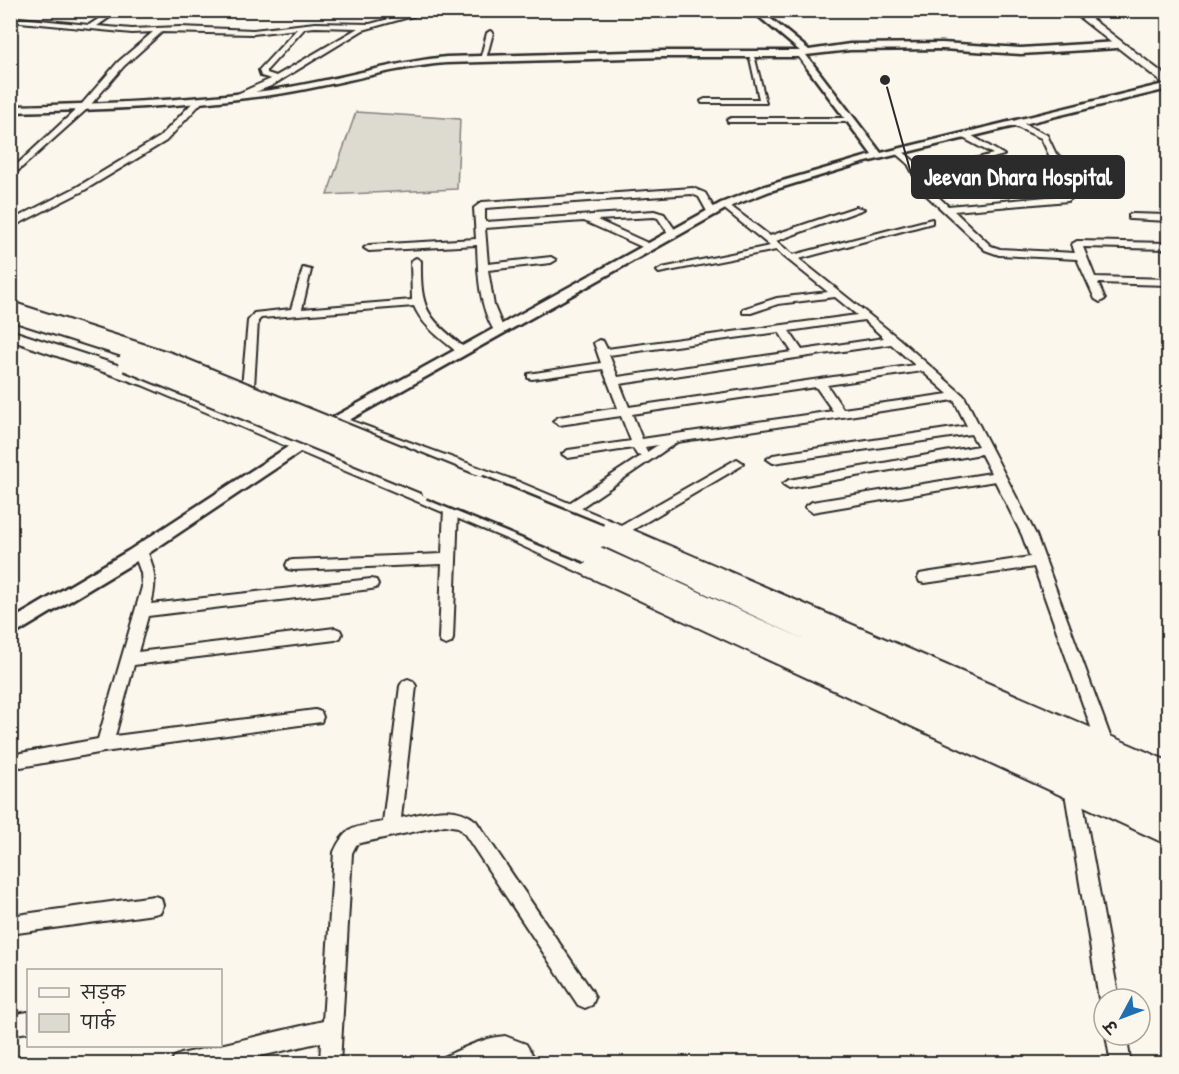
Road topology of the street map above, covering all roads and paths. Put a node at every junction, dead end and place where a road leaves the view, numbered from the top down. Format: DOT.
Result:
graph roads {
  1 [pos="117,10"];
  2 [pos="431,10"];
  3 [pos="755,10"];
  4 [pos="1074,10"];
  5 [pos="10,19"];
  6 [pos="303,26"];
  7 [pos="369,26"];
  8 [pos="90,27"];
  9 [pos="161,29"];
  10 [pos="490,33"];
  11 [pos="1117,45"];
  12 [pos="803,53"];
  13 [pos="752,55"];
  14 [pos="482,59"];
  15 [pos="276,79"];
  16 [pos="1168,84"];
  17 [pos="240,96"];
  18 [pos="199,101"];
  19 [pos="705,101"];
  20 [pos="84,107"];
  21 [pos="10,109"];
  22 [pos="731,120"];
  23 [pos="850,120"];
  24 [pos="1015,123"];
  25 [pos="10,128"];
  26 [pos="10,134"];
  27 [pos="966,136"];
  28 [pos="898,152"];
  29 [pos="879,157"];
  30 [pos="10,176"];
  31 [pos="916,176"];
  32 [pos="1036,180"];
  33 [pos="1068,198"];
  34 [pos="725,205"];
  35 [pos="859,208"];
  36 [pos="946,209"];
  37 [pos="712,213"];
  38 [pos="1132,217"];
  39 [pos="584,218"];
  40 [pos="1168,218"];
  41 [pos="929,221"];
  42 [pos="10,225"];
  43 [pos="481,225"];
  44 [pos="673,234"];
  45 [pos="482,242"];
  46 [pos="774,244"];
  47 [pos="1168,246"];
  48 [pos="649,247"];
  49 [pos="369,248"];
  50 [pos="792,258"];
  51 [pos="1082,258"];
  52 [pos="550,260"];
  53 [pos="416,261"];
  54 [pos="484,267"];
  55 [pos="306,270"];
  56 [pos="662,271"];
  57 [pos="1092,280"];
  58 [pos="1168,282"];
  59 [pos="837,294"];
  60 [pos="1100,299"];
  61 [pos="418,303"];
  62 [pos="10,305"];
  63 [pos="10,311"];
  64 [pos="296,311"];
  65 [pos="747,311"];
  66 [pos="866,317"];
  67 [pos="10,323"];
  68 [pos="782,328"];
  69 [pos="499,330"];
  70 [pos="10,335"];
  71 [pos="894,340"];
  72 [pos="462,351"];
  73 [pos="603,353"];
  74 [pos="800,355"];
  75 [pos="926,367"];
  76 [pos="532,376"];
  77 [pos="614,381"];
  78 [pos="819,382"];
  79 [pos="248,387"];
  80 [pos="958,396"];
  81 [pos="625,411"];
  82 [pos="840,413"];
  83 [pos="337,421"];
  84 [pos="559,421"];
  85 [pos="976,429"];
  86 [pos="676,438"];
  87 [pos="300,445"];
  88 [pos="638,445"];
  89 [pos="986,449"];
  90 [pos="568,454"];
  91 [pos="773,459"];
  92 [pos="644,460"];
  93 [pos="736,463"];
  94 [pos="1000,476"];
  95 [pos="789,484"];
  96 [pos="812,507"];
  97 [pos="451,508"];
  98 [pos="568,510"];
  99 [pos="603,540"];
  100 [pos="140,550"];
  101 [pos="449,559"];
  102 [pos="1039,561"];
  103 [pos="293,566"];
  104 [pos="925,578"];
  105 [pos="371,584"];
  106 [pos="142,611"];
  107 [pos="10,630"];
  108 [pos="335,634"];
  109 [pos="446,639"];
  110 [pos="126,660"];
  111 [pos="408,686"];
  112 [pos="315,717"];
  113 [pos="1105,744"];
  114 [pos="104,745"];
  115 [pos="21,760"];
  116 [pos="1168,772"];
  117 [pos="1072,787"];
  118 [pos="1168,792"];
  119 [pos="1168,814"];
  120 [pos="392,828"];
  121 [pos="1168,832"];
  122 [pos="154,905"];
  123 [pos="10,925"];
  124 [pos="1107,987"];
  125 [pos="585,998"];
  126 [pos="27,1022"];
  127 [pos="10,1025"];
  128 [pos="332,1029"];
  129 [pos="1118,1047"];
  130 [pos="181,1064"];
  131 [pos="330,1064"];
  132 [pos="451,1064"];
  133 [pos="528,1064"];
  134 [pos="1121,1064"];
  1 -- 8 [label="street"];
  2 -- 7 [label="street"];
  3 -- 12 [label="street"];
  4 -- 11 [label="main road"];
  5 -- 8 [label="street"];
  6 -- 7 [label="street"];
  6 -- 9 [label="street"];
  6 -- 15 [label="street"];
  7 -- 15 [label="street"];
  8 -- 9 [label="street"];
  9 -- 20 [label="street"];
  10 -- 14 [label="street"];
  11 -- 12 [label="street"];
  11 -- 16 [label="main road"];
  12 -- 13 [label="street"];
  12 -- 23 [label="street"];
  13 -- 14 [label="street"];
  13 -- 19 [label="street"];
  14 -- 17 [label="street"];
  15 -- 17 [label="street"];
  16 -- 24 [label="street"];
  17 -- 18 [label="street"];
  18 -- 20 [label="street"];
  18 -- 42 [label="street"];
  20 -- 21 [label="street"];
  20 -- 30 [label="street"];
  22 -- 23 [label="street"];
  23 -- 29 [label="street"];
  24 -- 27 [label="street"];
  24 -- 32 [label="street"];
  25 -- 26 [label="street"];
  27 -- 28 [label="street"];
  27 -- 31 [label="street"];
  28 -- 29 [label="street"];
  28 -- 31 [label="street"];
  29 -- 34 [label="street"];
  31 -- 36 [label="street"];
  33 -- 36 [label="street"];
  34 -- 37 [label="street"];
  34 -- 46 [label="street"];
  35 -- 46 [label="street"];
  36 -- 51 [label="street"];
  37 -- 43 [label="street"];
  37 -- 44 [label="street"];
  38 -- 40 [label="street"];
  39 -- 43 [label="street"];
  39 -- 44 [label="street"];
  39 -- 48 [label="street"];
  41 -- 50 [label="street"];
  43 -- 45 [label="street"];
  44 -- 48 [label="street"];
  45 -- 49 [label="street"];
  45 -- 54 [label="street"];
  46 -- 50 [label="street"];
  46 -- 56 [label="street"];
  47 -- 51 [label="street"];
  48 -- 69 [label="street"];
  50 -- 59 [label="street"];
  51 -- 57 [label="street"];
  52 -- 54 [label="street"];
  53 -- 61 [label="street"];
  54 -- 69 [label="street"];
  55 -- 64 [label="street"];
  57 -- 58 [label="street"];
  57 -- 60 [label="street"];
  59 -- 65 [label="street"];
  59 -- 66 [label="street"];
  61 -- 64 [label="street"];
  61 -- 72 [label="street"];
  62 -- 79 [label="main road"];
  63 -- 99 [label="main road, bridge"];
  64 -- 79 [label="street"];
  66 -- 68 [label="street"];
  66 -- 71 [label="street"];
  67 -- 99 [label="main road, bridge"];
  68 -- 73 [label="street"];
  68 -- 74 [label="street"];
  69 -- 72 [label="street"];
  70 -- 87 [label="main road"];
  71 -- 74 [label="street"];
  71 -- 75 [label="street"];
  72 -- 83 [label="street"];
  73 -- 76 [label="street"];
  73 -- 77 [label="street"];
  74 -- 77 [label="street"];
  75 -- 78 [label="street"];
  75 -- 80 [label="street"];
  77 -- 81 [label="street"];
  78 -- 81 [label="street"];
  78 -- 82 [label="street"];
  79 -- 83 [label="main road"];
  80 -- 82 [label="street"];
  80 -- 85 [label="street"];
  81 -- 84 [label="street"];
  81 -- 88 [label="street"];
  82 -- 86 [label="street"];
  83 -- 87 [label="street"];
  83 -- 98 [label="main road"];
  85 -- 89 [label="street"];
  85 -- 91 [label="street"];
  86 -- 88 [label="street"];
  86 -- 92 [label="street"];
  87 -- 97 [label="main road"];
  87 -- 100 [label="street"];
  88 -- 90 [label="street"];
  88 -- 92 [label="street"];
  89 -- 94 [label="street"];
  89 -- 95 [label="street"];
  92 -- 98 [label="street"];
  93 -- 99 [label="street"];
  94 -- 96 [label="street"];
  94 -- 102 [label="street"];
  97 -- 101 [label="street"];
  97 -- 117 [label="main road"];
  98 -- 99 [label="main road"];
  99 -- 113 [label="main road"];
  99 -- 118 [label="main road"];
  99 -- 119 [label="main road"];
  100 -- 106 [label="street"];
  100 -- 107 [label="street"];
  101 -- 103 [label="street"];
  101 -- 109 [label="street"];
  102 -- 104 [label="street"];
  102 -- 113 [label="street"];
  105 -- 106 [label="street"];
  106 -- 110 [label="street"];
  108 -- 110 [label="street"];
  110 -- 114 [label="street"];
  111 -- 120 [label="street"];
  112 -- 114 [label="street"];
  113 -- 116 [label="main road"];
  114 -- 115 [label="street"];
  117 -- 121 [label="main road"];
  117 -- 124 [label="street"];
  120 -- 125 [label="street"];
  120 -- 128 [label="street"];
  122 -- 123 [label="street"];
  126 -- 127 [label="street"];
  128 -- 130 [label="street"];
  128 -- 131 [label="street"];
  129 -- 134 [label="street"];
  132 -- 133 [label="street"];
}
